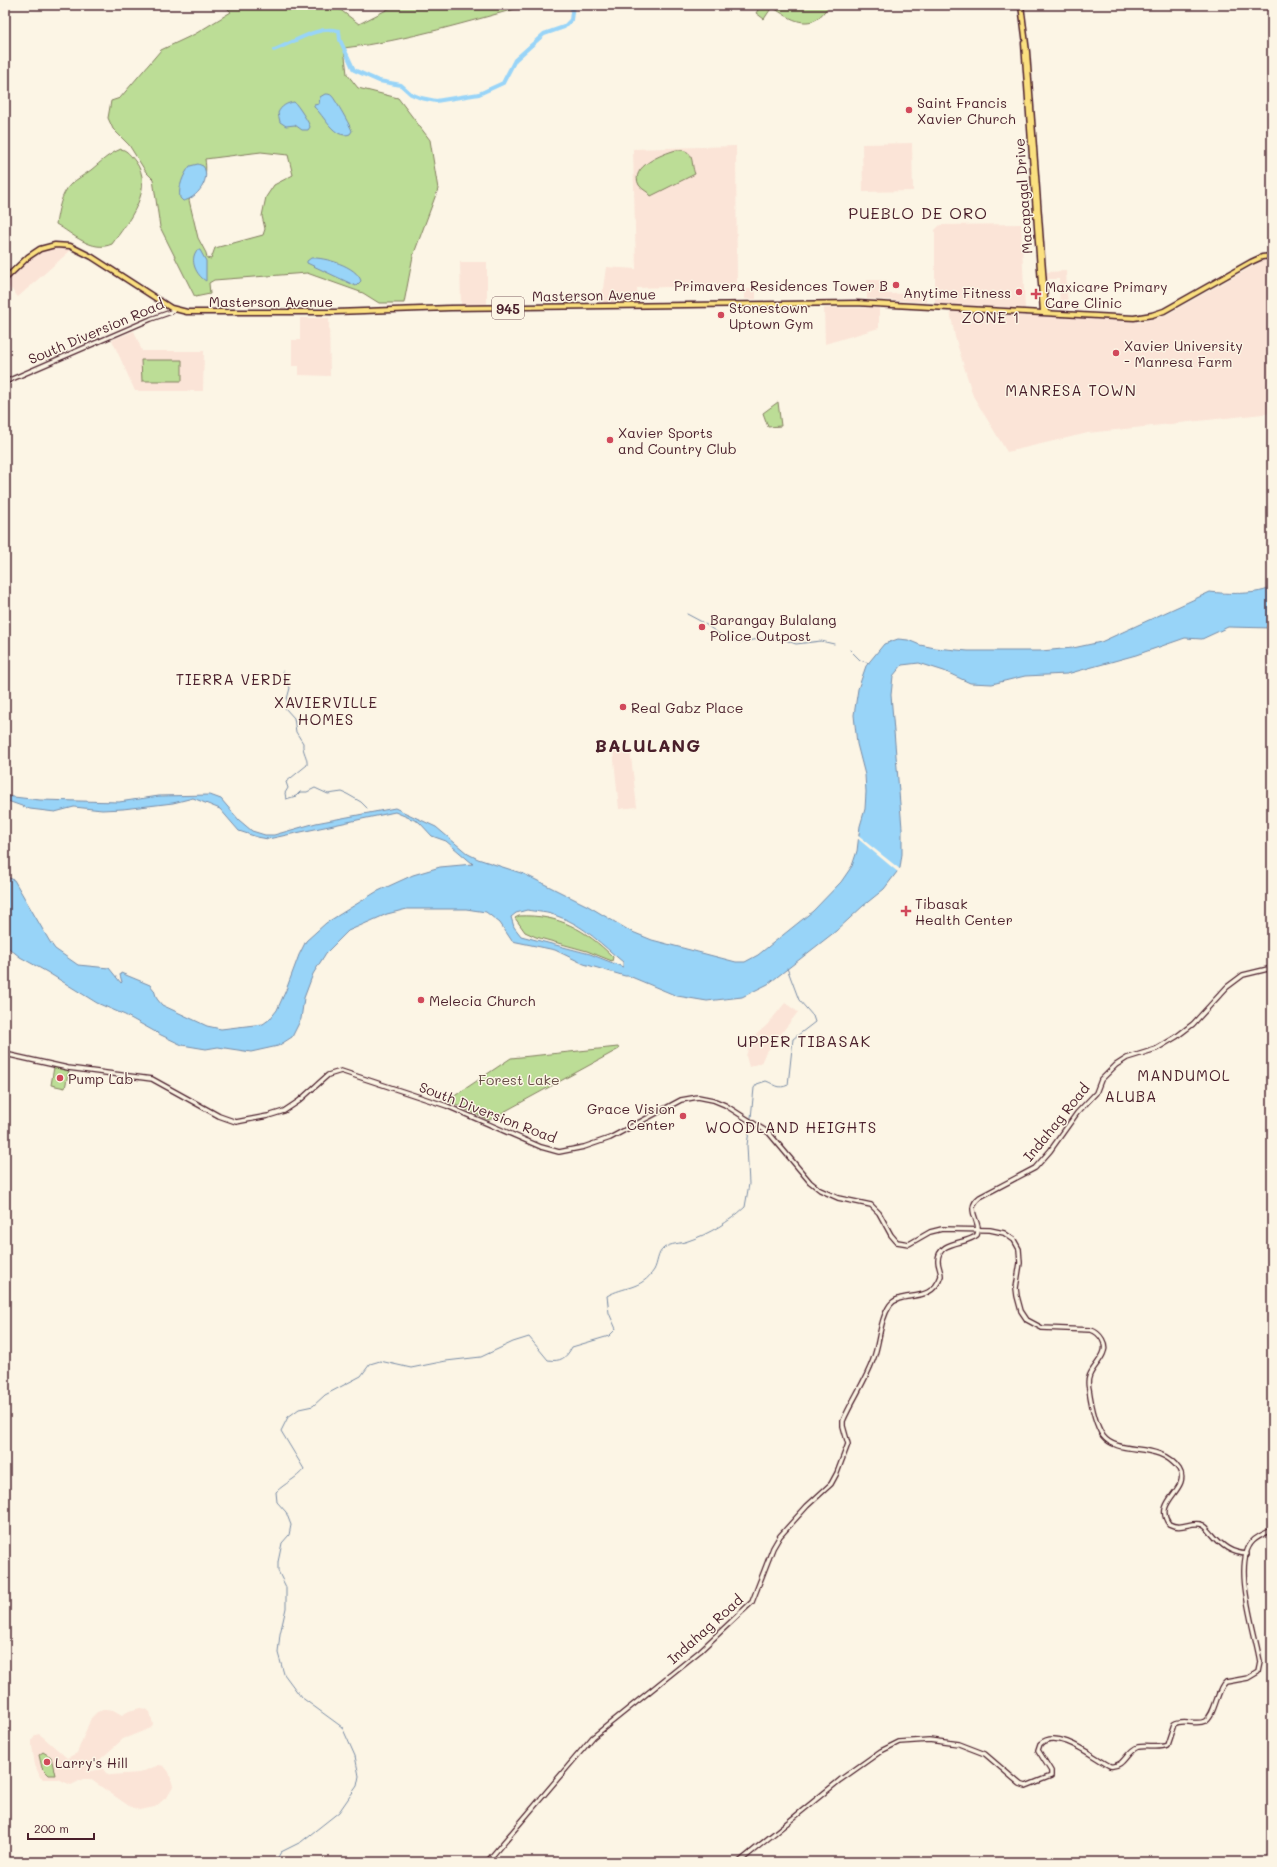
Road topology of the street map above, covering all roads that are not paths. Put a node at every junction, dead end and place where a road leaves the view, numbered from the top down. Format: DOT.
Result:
graph roads {
  1 [pos="1021,5"];
  2 [pos="1272,256"];
  3 [pos="5,279"];
  4 [pos="174,310"];
  5 [pos="1044,312"];
  6 [pos="5,382"];
  7 [pos="1272,968"];
  8 [pos="5,1054"];
  9 [pos="978,1230"];
  10 [pos="1272,1530"];
  11 [pos="1247,1554"];
  12 [pos="487,1862"];
  13 [pos="739,1862"];
  1 -- 5 [label="main road, Macapagal Drive"];
  2 -- 5 [label="main road, Masterson Avenue / 945"];
  3 -- 4 [label="main road, Masterson Avenue / 945"];
  4 -- 5 [label="main road, Masterson Avenue / 945"];
  4 -- 6 [label="main road, South Diversion Road"];
  7 -- 9 [label="main road, Indahag Road"];
  8 -- 9 [label="main road, South Diversion Road"];
  9 -- 11 [label="main road, South Diversion Road"];
  9 -- 12 [label="main road, Indahag Road"];
  10 -- 11 [label="main road"];
  11 -- 13 [label="main road"];
}
